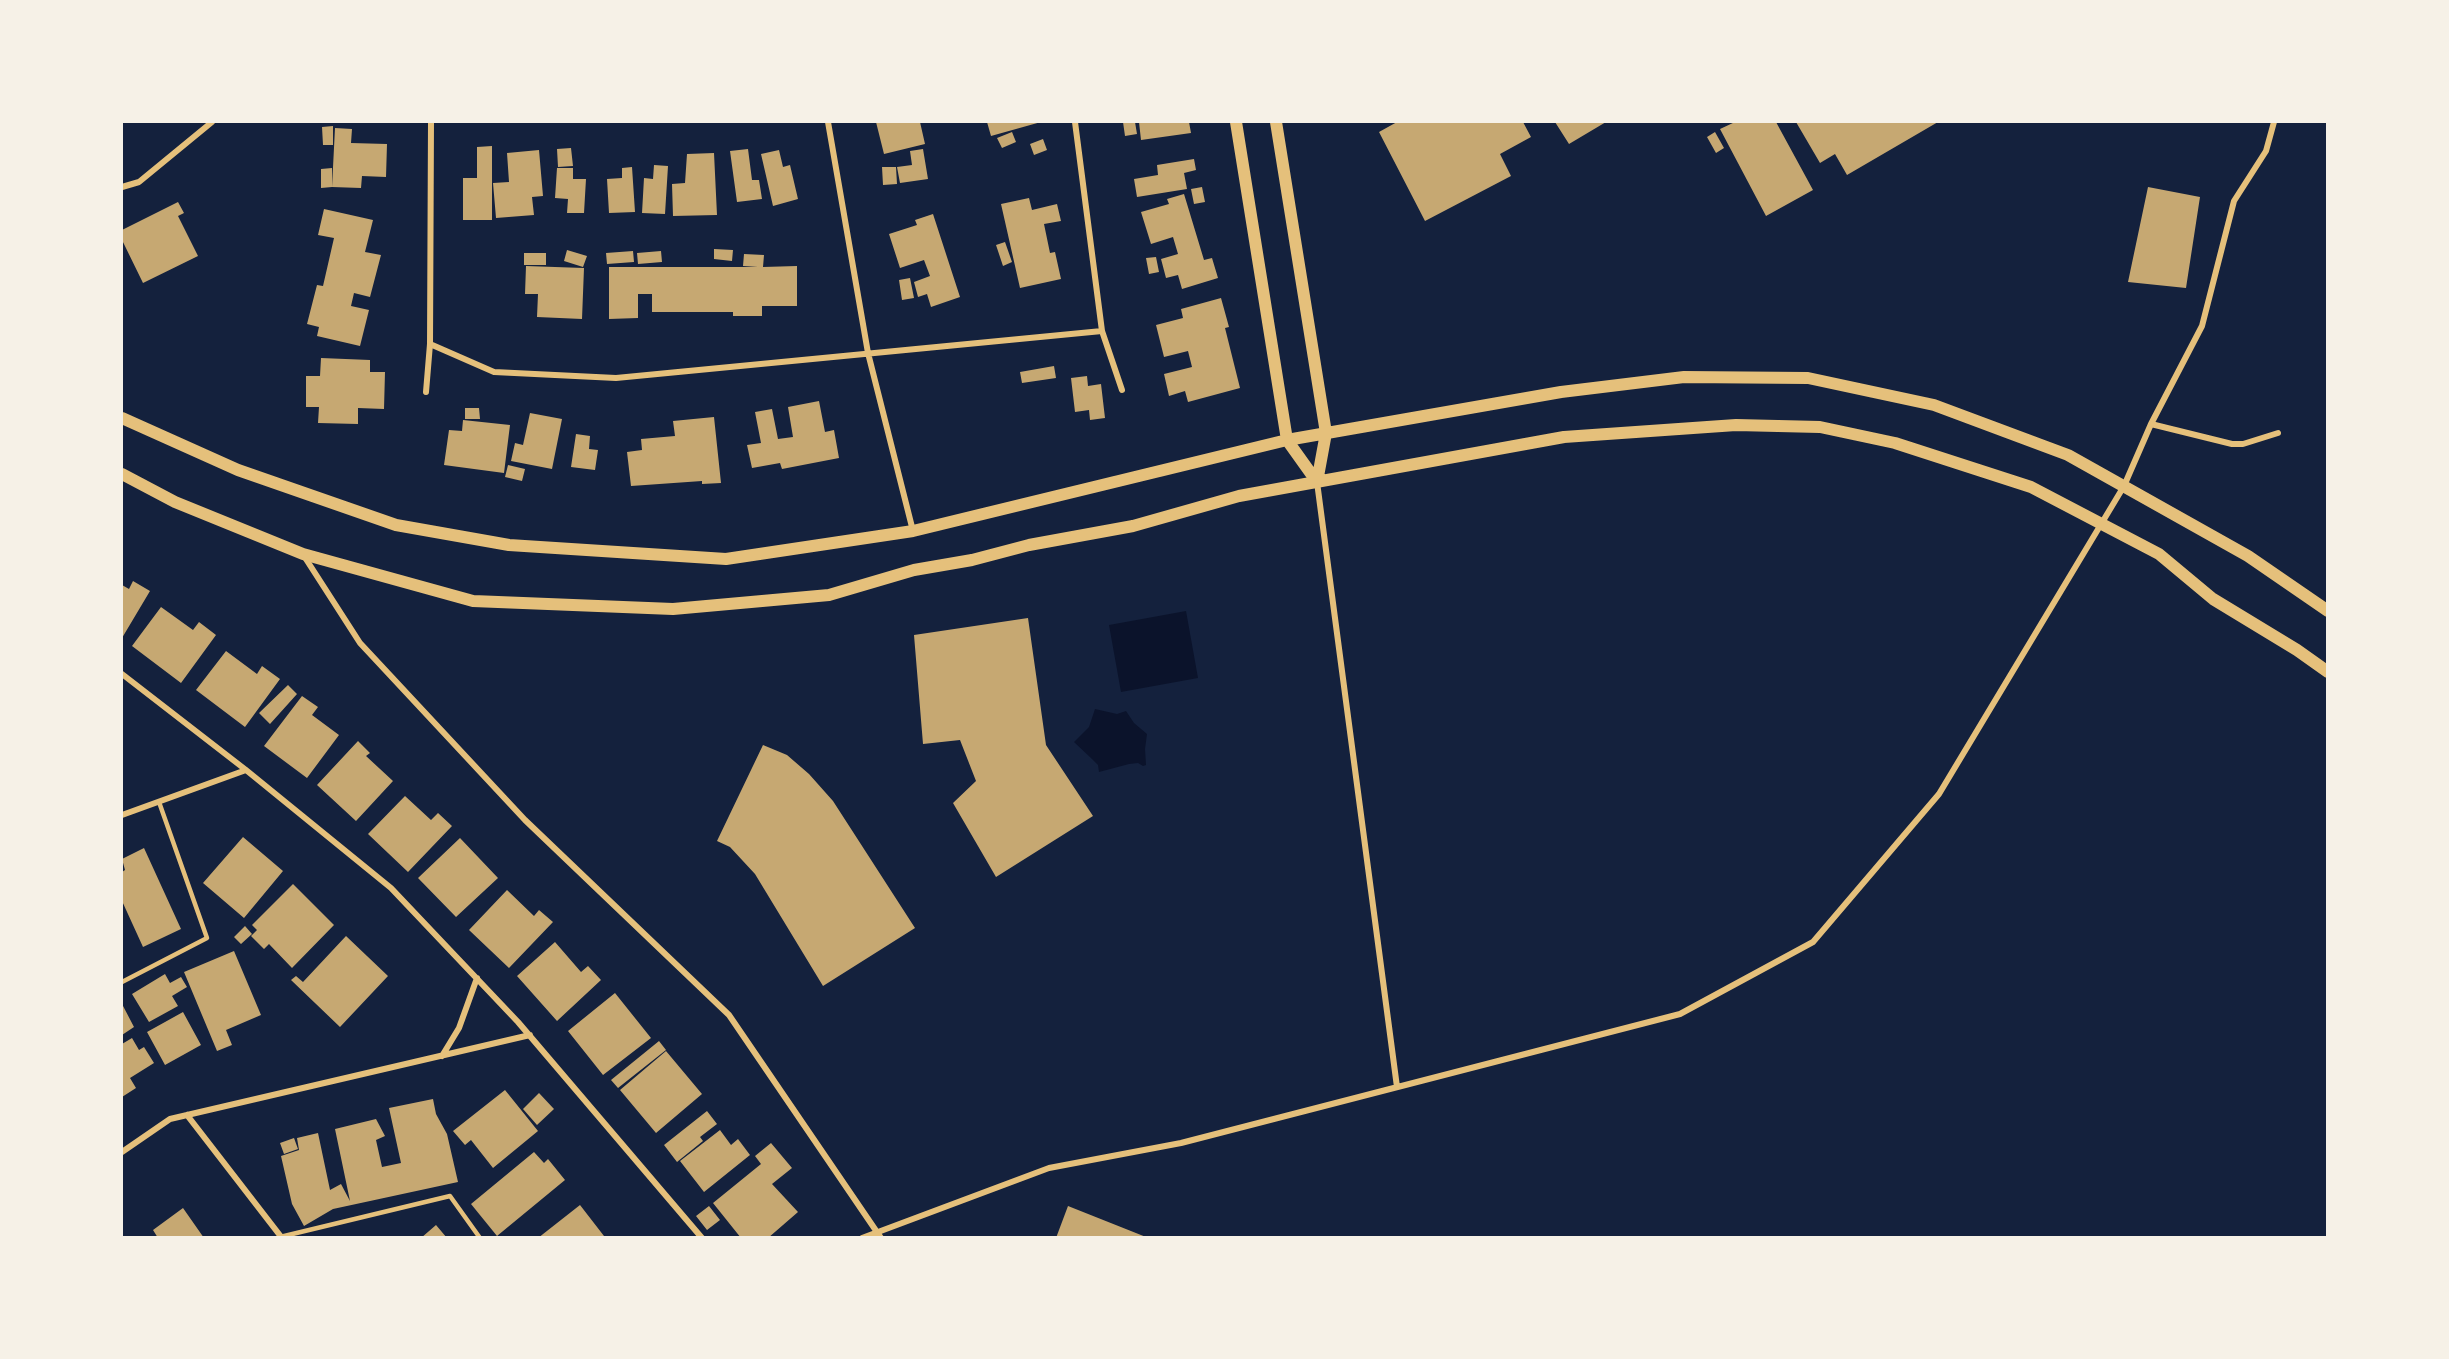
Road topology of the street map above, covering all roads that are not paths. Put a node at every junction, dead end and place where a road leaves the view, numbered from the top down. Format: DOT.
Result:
graph roads {
  1 [pos="212,122"];
  2 [pos="430,122"];
  3 [pos="828,122"];
  4 [pos="1075,122"];
  5 [pos="1236,122"];
  6 [pos="1276,122"];
  7 [pos="2274,122"];
  8 [pos="122,187"];
  9 [pos="1102,331"];
  10 [pos="430,344"];
  11 [pos="868,353"];
  12 [pos="1122,390"];
  13 [pos="426,393"];
  14 [pos="122,418"];
  15 [pos="2151,423"];
  16 [pos="1326,433"];
  17 [pos="2277,433"];
  18 [pos="1287,440"];
  19 [pos="122,474"];
  20 [pos="1317,482"];
  21 [pos="2124,486"];
  22 [pos="2101,525"];
  23 [pos="913,531"];
  24 [pos="303,554"];
  25 [pos="2328,611"];
  26 [pos="2328,672"];
  27 [pos="122,674"];
  28 [pos="246,770"];
  29 [pos="159,802"];
  30 [pos="122,815"];
  31 [pos="477,978"];
  32 [pos="122,982"];
  33 [pos="530,1035"];
  34 [pos="442,1056"];
  35 [pos="1397,1087"];
  36 [pos="187,1114"];
  37 [pos="122,1152"];
  38 [pos="877,1230"];
  39 [pos="281,1237"];
  40 [pos="480,1238"];
  41 [pos="702,1238"];
  42 [pos="862,1238"];
  43 [pos="881,1238"];
  1 -- 8 [label="street"];
  2 -- 10 [label="street"];
  3 -- 11 [label="street"];
  4 -- 9 [label="street"];
  5 -- 18 [label="main road"];
  6 -- 16 [label="main road"];
  7 -- 15 [label="street"];
  9 -- 11 [label="street"];
  9 -- 12 [label="street"];
  10 -- 11 [label="street"];
  10 -- 13 [label="street"];
  11 -- 23 [label="street"];
  14 -- 23 [label="main road"];
  15 -- 17 [label="street"];
  15 -- 21 [label="street"];
  16 -- 18 [label="main road"];
  16 -- 20 [label="main road"];
  16 -- 21 [label="main road"];
  18 -- 20 [label="main road"];
  18 -- 23 [label="main road"];
  19 -- 24 [label="main road"];
  20 -- 22 [label="main road"];
  20 -- 24 [label="main road"];
  20 -- 35 [label="street"];
  21 -- 22 [label="street"];
  21 -- 25 [label="main road"];
  22 -- 26 [label="main road"];
  22 -- 35 [label="street"];
  24 -- 38 [label="street"];
  27 -- 28 [label="street"];
  28 -- 29 [label="street"];
  28 -- 31 [label="street"];
  29 -- 30 [label="street"];
  29 -- 32 [label="lane"];
  31 -- 33 [label="street"];
  31 -- 34 [label="street"];
  33 -- 34 [label="street"];
  33 -- 41 [label="street"];
  34 -- 36 [label="street"];
  35 -- 38 [label="street"];
  36 -- 37 [label="street"];
  36 -- 39 [label="street"];
  38 -- 42 [label="street"];
  38 -- 43 [label="street"];
  39 -- 40 [label="lane"];
}
